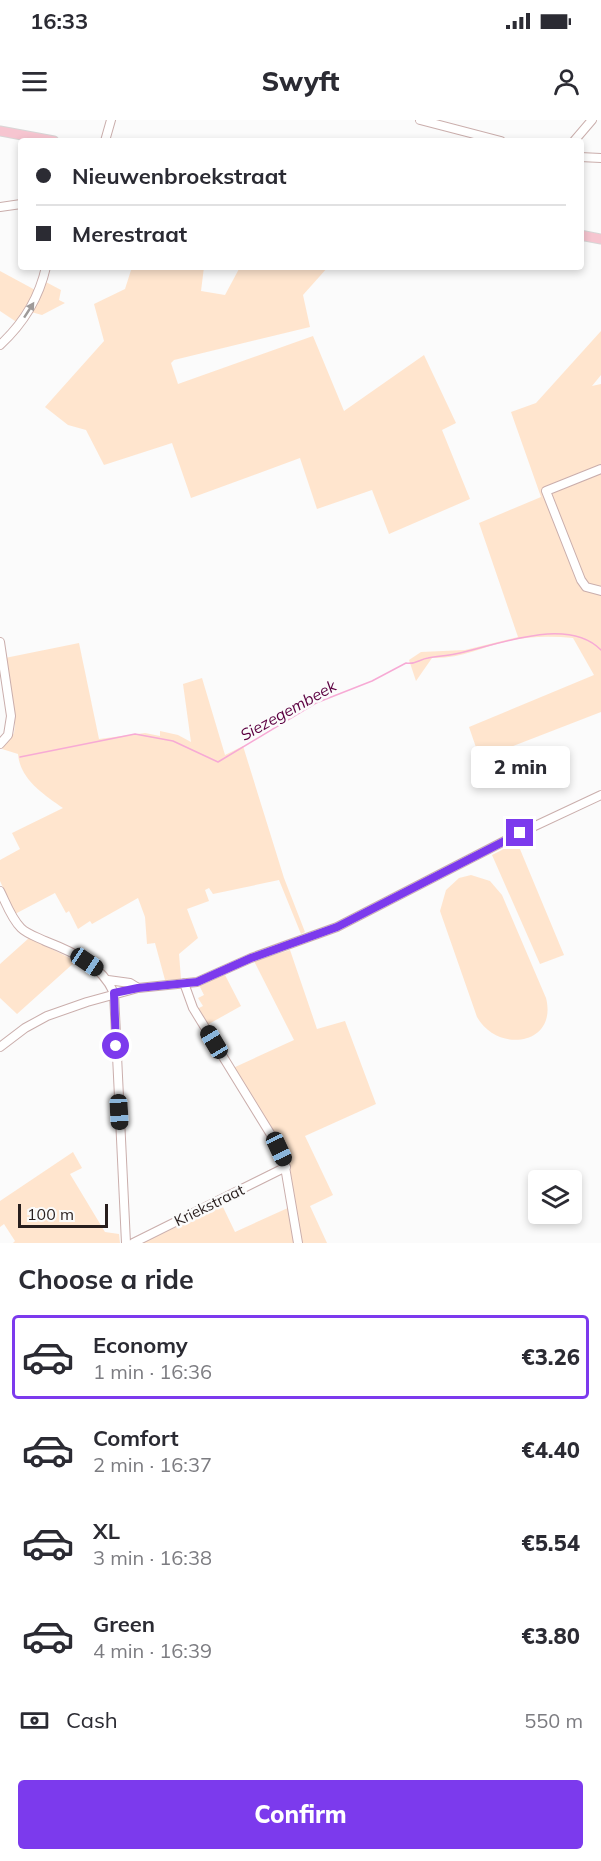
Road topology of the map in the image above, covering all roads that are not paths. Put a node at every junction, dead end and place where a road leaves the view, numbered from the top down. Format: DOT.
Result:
graph roads {
  1 [pos="111,120"];
  2 [pos="420,120"];
  3 [pos="592,120"];
  4 [pos="0,131"];
  5 [pos="38,138"];
  6 [pos="106,138"];
  7 [pos="489,138"];
  8 [pos="577,138"];
  9 [pos="584,157"];
  10 [pos="601,158"];
  11 [pos="18,204"];
  12 [pos="0,207"];
  13 [pos="584,236"];
  14 [pos="601,239"];
  15 [pos="45,270"];
  16 [pos="0,345"];
  17 [pos="601,469"];
  18 [pos="601,591"];
  19 [pos="0,642"];
  20 [pos="0,744"];
  21 [pos="601,795"];
  22 [pos="0,891"];
  23 [pos="108,980"];
  24 [pos="184,983"];
  25 [pos="138,988"];
  26 [pos="114,993"];
  27 [pos="0,1047"];
  28 [pos="286,1167"];
  29 [pos="126,1243"];
  30 [pos="133,1243"];
  31 [pos="298,1243"];
  1 -- 6 [label="street"];
  2 -- 7 [label="street"];
  3 -- 8 [label="street"];
  4 -- 5 [label="main road"];
  9 -- 10 [label="street"];
  11 -- 12 [label="street"];
  13 -- 14 [label="main road"];
  16 -- 15 [label="street, one-way"];
  17 -- 18 [label="street"];
  19 -- 20 [label="street"];
  21 -- 24 [label="street"];
  22 -- 23 [label="street"];
  23 -- 25 [label="street"];
  23 -- 26 [label="street"];
  24 -- 25 [label="street"];
  24 -- 28 [label="street"];
  25 -- 26 [label="street"];
  26 -- 27 [label="street"];
  26 -- 29 [label="street"];
  28 -- 30 [label="street, Kriekstraat"];
  28 -- 31 [label="street"];
}
